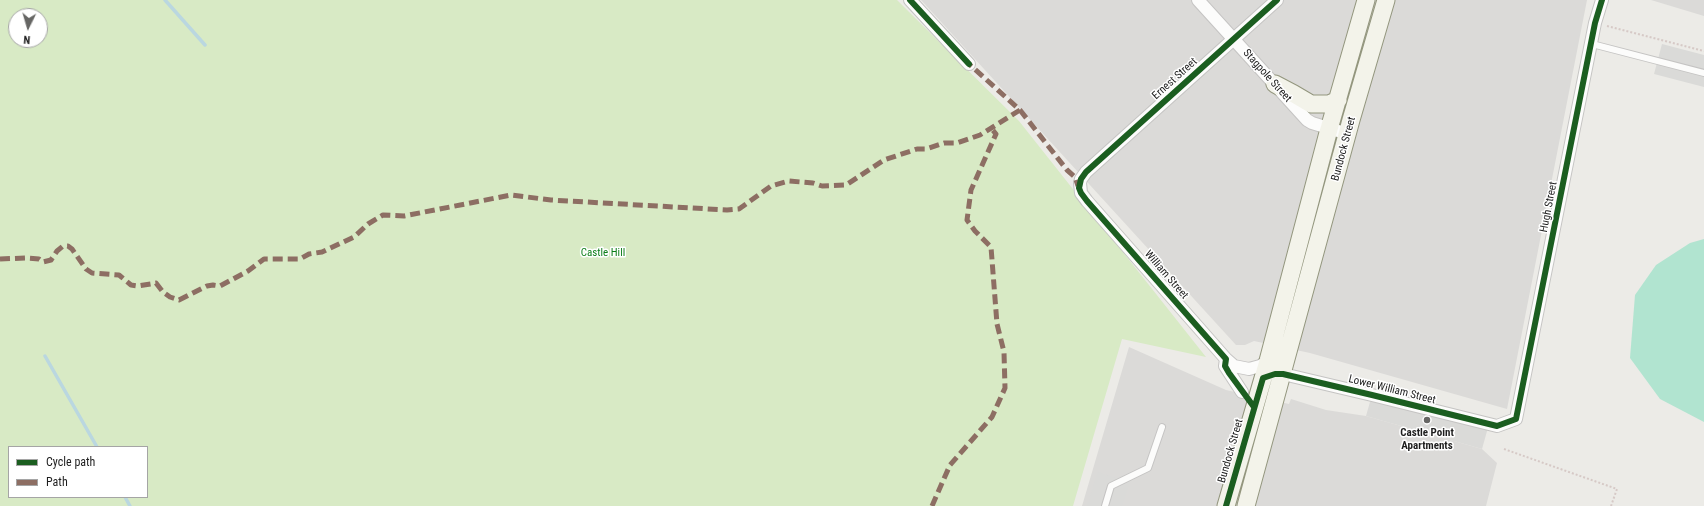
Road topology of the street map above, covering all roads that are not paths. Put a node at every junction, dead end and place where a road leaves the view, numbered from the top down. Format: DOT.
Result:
graph roads {
  1 [pos="910,0"];
  2 [pos="1198,0"];
  3 [pos="1277,0"];
  4 [pos="1366,0"];
  5 [pos="1386,0"];
  6 [pos="1602,0"];
  7 [pos="1234,39"];
  8 [pos="1592,44"];
  9 [pos="969,64"];
  10 [pos="1704,73"];
  11 [pos="1275,84"];
  12 [pos="1338,100"];
  13 [pos="1330,128"];
  14 [pos="1348,134"];
  15 [pos="1086,172"];
  16 [pos="1226,358"];
  17 [pos="1268,361"];
  18 [pos="1283,374"];
  19 [pos="1263,378"];
  20 [pos="1242,392"];
  21 [pos="1516,418"];
  22 [pos="1162,427"];
  23 [pos="1105,506"];
  24 [pos="1226,506"];
  25 [pos="1246,506"];
  1 -- 9 [label="street"];
  2 -- 7 [label="street, Stagpole Street"];
  3 -- 7 [label="street, Ernest Street"];
  4 -- 12 [label="main road, Bundock Street"];
  5 -- 14 [label="main road, Bundock Street"];
  6 -- 8 [label="street, Hugh Street"];
  7 -- 11 [label="street, Stagpole Street"];
  7 -- 15 [label="street, Ernest Street"];
  8 -- 10 [label="lane"];
  8 -- 21 [label="street, Hugh Street"];
  11 -- 12 [label="main road"];
  11 -- 13 [label="street, Stagpole Street"];
  12 -- 13 [label="main road, Bundock Street"];
  13 -- 14 [label="street, Stagpole Street"];
  13 -- 17 [label="main road, Bundock Street"];
  14 -- 18 [label="main road, Bundock Street"];
  15 -- 16 [label="street, William Street"];
  16 -- 17 [label="street, William Street"];
  16 -- 20 [label="street, William Street"];
  17 -- 19 [label="main road, Bundock Street"];
  18 -- 19 [label="street, Lower William Street"];
  18 -- 21 [label="street, Lower William Street"];
  18 -- 25 [label="main road, Bundock Street"];
  19 -- 24 [label="main road, Bundock Street"];
  22 -- 23 [label="lane"];
}
